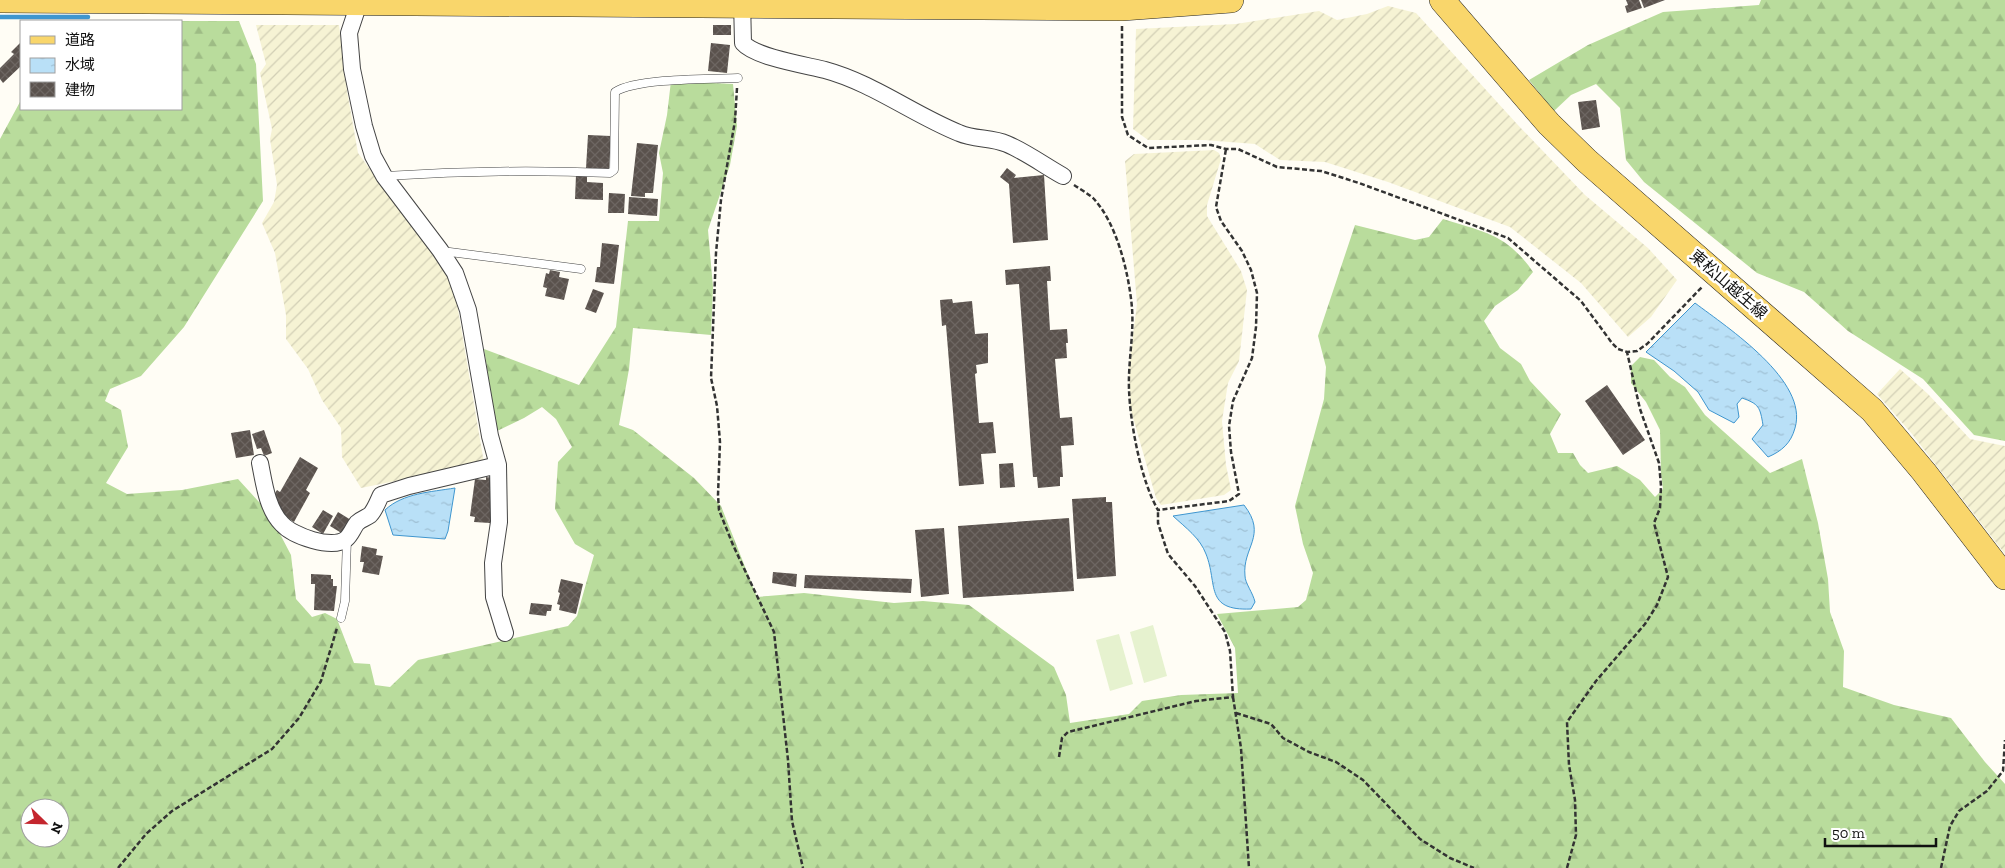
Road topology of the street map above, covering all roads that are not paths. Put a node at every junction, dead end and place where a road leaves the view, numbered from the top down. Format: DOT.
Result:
graph roads {
  1 [pos="0,0"];
  2 [pos="19,0"];
  3 [pos="1231,0"];
  4 [pos="334,1"];
  5 [pos="1446,1"];
  6 [pos="360,2"];
  7 [pos="742,3"];
  8 [pos="738,78"];
  9 [pos="384,176"];
  10 [pos="1063,176"];
  11 [pos="440,250"];
  12 [pos="581,268"];
  13 [pos="260,463"];
  14 [pos="498,465"];
  15 [pos="346,538"];
  16 [pos="2005,577"];
  17 [pos="340,618"];
  18 [pos="505,633"];
  1 -- 2 [label="main road"];
  2 -- 4 [label="main road"];
  3 -- 7 [label="main road"];
  4 -- 6 [label="main road"];
  5 -- 16 [label="main road, 東松山越生線"];
  6 -- 7 [label="main road"];
  6 -- 9 [label="street"];
  7 -- 10 [label="street"];
  8 -- 9 [label="lane"];
  9 -- 11 [label="street"];
  11 -- 12 [label="lane"];
  11 -- 14 [label="street"];
  13 -- 15 [label="street"];
  14 -- 15 [label="street"];
  14 -- 18 [label="street"];
  15 -- 17 [label="lane"];
}
